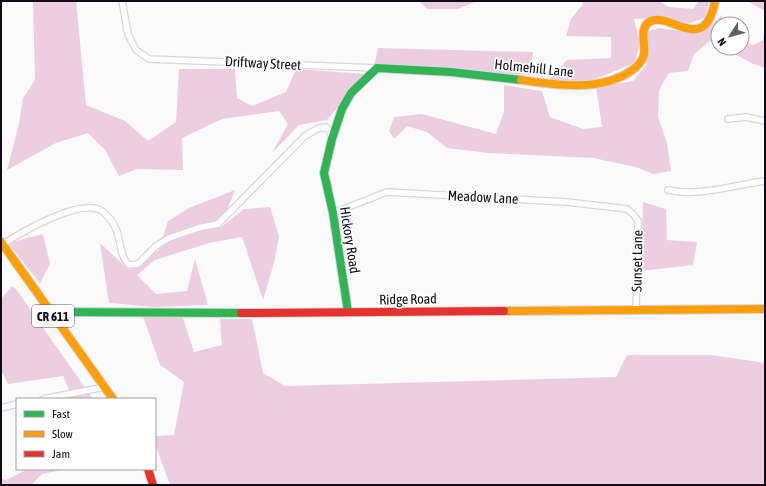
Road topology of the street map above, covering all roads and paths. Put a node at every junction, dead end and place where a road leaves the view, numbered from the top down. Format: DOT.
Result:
graph roads {
  1 [pos="122,1"];
  2 [pos="715,1"];
  3 [pos="377,68"];
  4 [pos="728,119"];
  5 [pos="765,121"];
  6 [pos="332,140"];
  7 [pos="765,181"];
  8 [pos="668,190"];
  9 [pos="333,213"];
  10 [pos="634,215"];
  11 [pos="2,243"];
  12 [pos="636,309"];
  13 [pos="765,309"];
  14 [pos="51,312"];
  15 [pos="348,312"];
  16 [pos="105,387"];
  17 [pos="48,398"];
  18 [pos="112,398"];
  19 [pos="16,404"];
  20 [pos="1,408"];
  21 [pos="148,470"];
  22 [pos="153,485"];
  1 -- 3 [label="street, Driftway Street"];
  2 -- 3 [label="street, Holmehill Lane"];
  3 -- 6 [label="street"];
  4 -- 5 [label="street"];
  6 -- 9 [label="street, Hickory Road"];
  6 -- 11 [label="street"];
  7 -- 8 [label="street"];
  9 -- 10 [label="street, Meadow Lane"];
  9 -- 15 [label="street, Hickory Road"];
  10 -- 12 [label="street, Sunset Lane"];
  11 -- 14 [label="street, CR 611"];
  12 -- 13 [label="street, Ridge Road"];
  12 -- 15 [label="street, Ridge Road"];
  14 -- 15 [label="street, Ridge Road"];
  14 -- 16 [label="street, CR 611"];
  16 -- 17 [label="street"];
  16 -- 18 [label="street, CR 611"];
  19 -- 20 [label="street"];
  21 -- 22 [label="street"];
}
